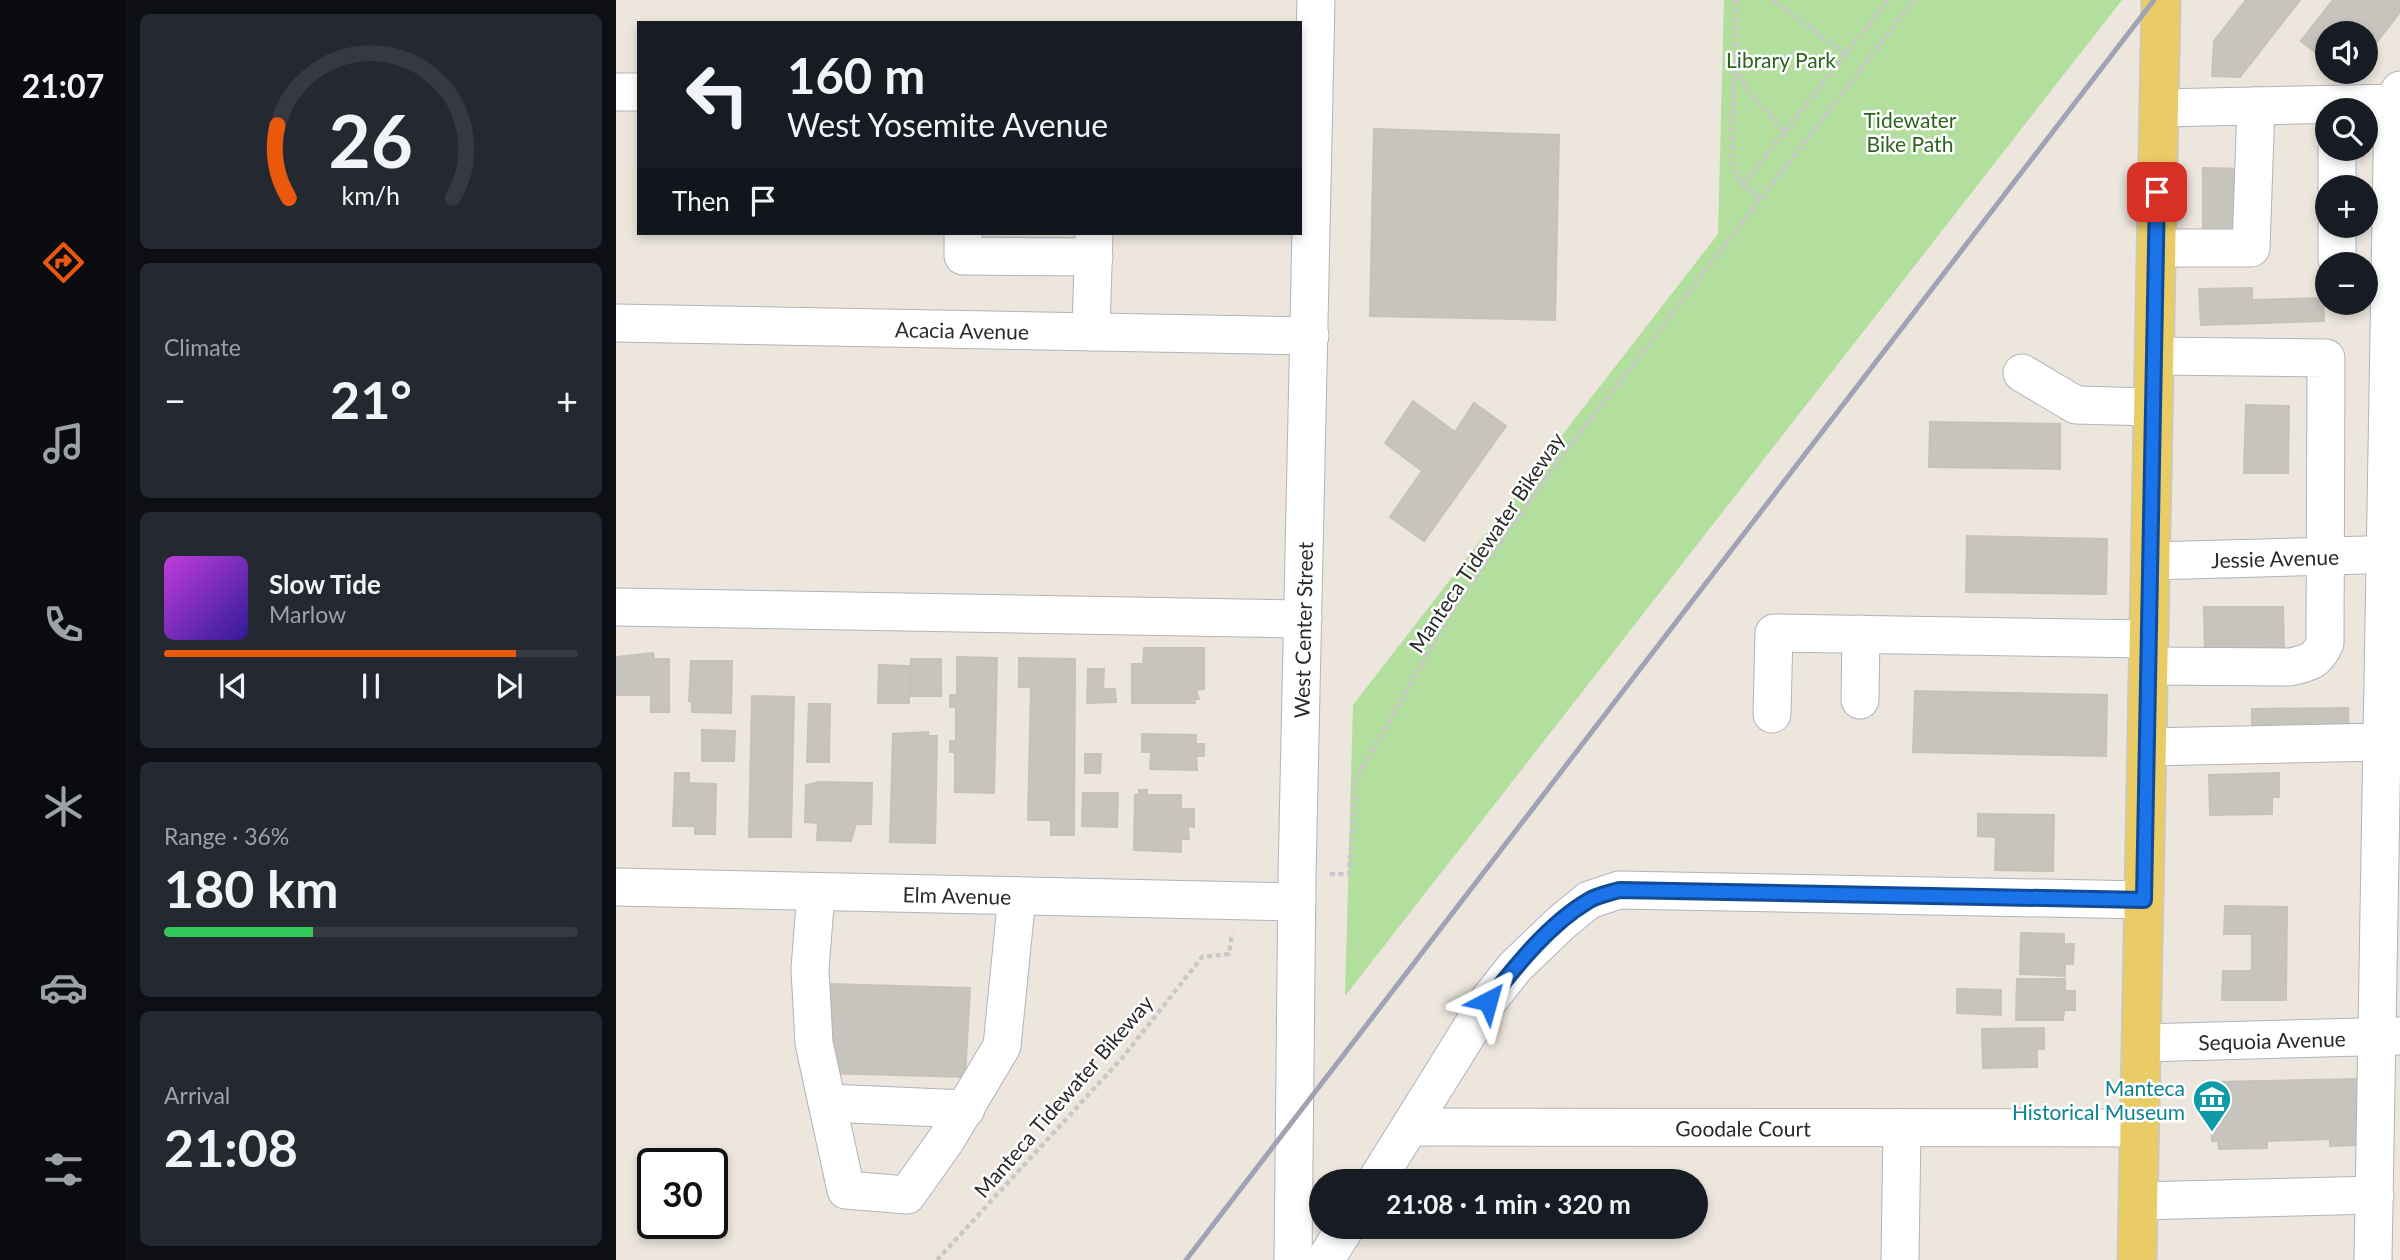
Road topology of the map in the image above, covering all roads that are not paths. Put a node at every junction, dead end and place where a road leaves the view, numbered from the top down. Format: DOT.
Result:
graph roads {
  1 [pos="1316,0"];
  2 [pos="2161,0"];
  3 [pos="616,92"];
  4 [pos="637,92"];
  5 [pos="2398,99"];
  6 [pos="2378,102"];
  7 [pos="1306,104"];
  8 [pos="2256,106"];
  9 [pos="2315,107"];
  10 [pos="2159,108"];
  11 [pos="963,235"];
  12 [pos="1094,245"];
  13 [pos="2156,247"];
  14 [pos="616,323"];
  15 [pos="2395,323"];
  16 [pos="1091,332"];
  17 [pos="1310,336"];
  18 [pos="2154,356"];
  19 [pos="2022,373"];
  20 [pos="2153,407"];
  21 [pos="2392,554"];
  22 [pos="2327,556"];
  23 [pos="2151,561"];
  24 [pos="616,607"];
  25 [pos="1303,619"];
  26 [pos="1861,634"];
  27 [pos="2149,653"];
  28 [pos="1860,701"];
  29 [pos="1772,714"];
  30 [pos="2382,742"];
  31 [pos="2147,747"];
  32 [pos="2391,778"];
  33 [pos="616,887"];
  34 [pos="1297,889"];
  35 [pos="816,891"];
  36 [pos="1017,896"];
  37 [pos="2144,900"];
  38 [pos="2389,1036"];
  39 [pos="2142,1043"];
  40 [pos="827,1103"];
  41 [pos="967,1109"];
  42 [pos="1411,1127"];
  43 [pos="1902,1128"];
  44 [pos="2140,1128"];
  45 [pos="1384,1169"];
  46 [pos="2375,1195"];
  47 [pos="2138,1201"];
  48 [pos="1338,1239"];
  49 [pos="1293,1260"];
  50 [pos="1325,1260"];
  51 [pos="1900,1260"];
  52 [pos="2137,1260"];
  53 [pos="2373,1260"];
  1 -- 7 [label="street, West Center Street"];
  2 -- 10 [label="main road"];
  3 -- 4 [label="street"];
  5 -- 6 [label="street"];
  5 -- 15 [label="street"];
  7 -- 17 [label="street, West Center Street"];
  8 -- 9 [label="street"];
  8 -- 10 [label="street"];
  8 -- 13 [label="street"];
  10 -- 13 [label="main road"];
  11 -- 12 [label="street"];
  12 -- 16 [label="street"];
  13 -- 18 [label="main road"];
  14 -- 16 [label="street, Acacia Avenue"];
  15 -- 21 [label="street"];
  16 -- 17 [label="street, Acacia Avenue"];
  17 -- 25 [label="street, West Center Street"];
  18 -- 20 [label="main road"];
  18 -- 22 [label="street"];
  19 -- 20 [label="street"];
  20 -- 23 [label="main road"];
  21 -- 22 [label="street, Jessie Avenue"];
  21 -- 30 [label="street"];
  22 -- 23 [label="street, Jessie Avenue"];
  22 -- 27 [label="street"];
  23 -- 27 [label="main road"];
  24 -- 25 [label="street"];
  25 -- 34 [label="street, West Center Street"];
  26 -- 27 [label="street"];
  26 -- 28 [label="street"];
  26 -- 29 [label="street"];
  27 -- 31 [label="main road"];
  30 -- 31 [label="street"];
  30 -- 32 [label="street"];
  31 -- 37 [label="main road"];
  32 -- 38 [label="street"];
  33 -- 35 [label="street, Elm Avenue"];
  34 -- 36 [label="street, Elm Avenue"];
  34 -- 49 [label="street, West Center Street"];
  35 -- 36 [label="street, Elm Avenue"];
  35 -- 40 [label="street"];
  36 -- 41 [label="street"];
  37 -- 39 [label="main road"];
  37 -- 42 [label="street"];
  38 -- 39 [label="street, Sequoia Avenue"];
  38 -- 46 [label="street"];
  39 -- 44 [label="main road"];
  40 -- 41 [label="street"];
  40 -- 41 [label="street"];
  42 -- 43 [label="street, Goodale Court"];
  42 -- 45 [label="street"];
  43 -- 44 [label="street, Goodale Court"];
  43 -- 51 [label="street"];
  44 -- 47 [label="main road"];
  46 -- 47 [label="street"];
  46 -- 53 [label="street"];
  47 -- 52 [label="main road"];
  48 -- 50 [label="street"];
}
